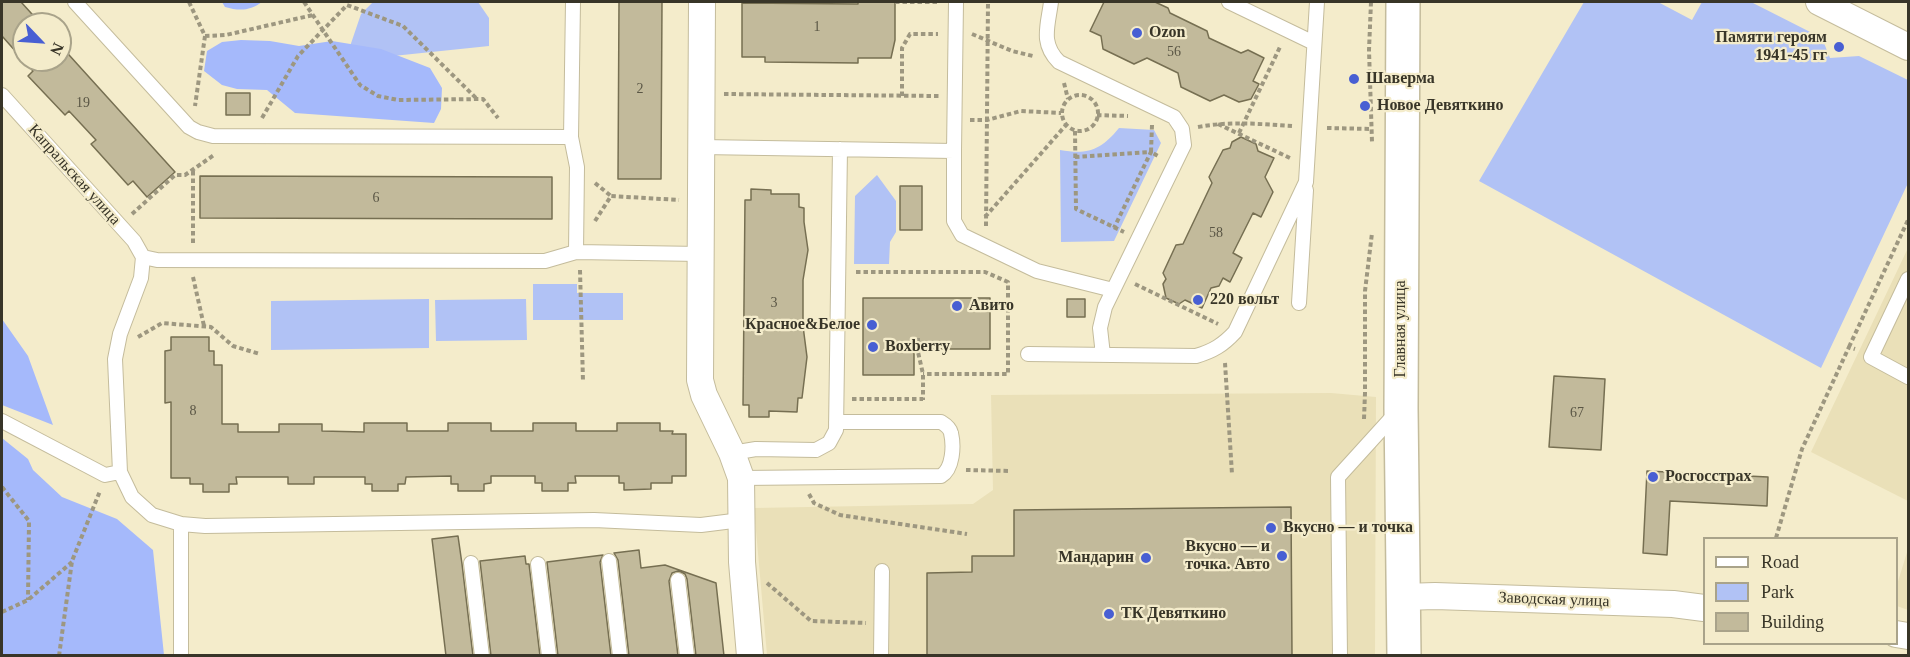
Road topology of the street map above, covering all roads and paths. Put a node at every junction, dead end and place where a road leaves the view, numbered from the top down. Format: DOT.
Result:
graph roads {
  1 [pos="75,2"];
  2 [pos="189,2"];
  3 [pos="304,2"];
  4 [pos="573,2"];
  5 [pos="702,2"];
  6 [pos="895,2"];
  7 [pos="956,2"];
  8 [pos="988,2"];
  9 [pos="1051,2"];
  10 [pos="1229,2"];
  11 [pos="1317,2"];
  12 [pos="1371,2"];
  13 [pos="1403,2"];
  14 [pos="1819,2"];
  15 [pos="313,15"];
  16 [pos="323,30"];
  17 [pos="1288,30"];
  18 [pos="956,34"];
  19 [pos="205,36"];
  20 [pos="988,41"];
  21 [pos="1314,43"];
  22 [pos="1908,47"];
  23 [pos="1049,52"];
  24 [pos="701,94"];
  25 [pos="2,95"];
  26 [pos="902,96"];
  27 [pos="955,96"];
  28 [pos="477,99"];
  29 [pos="1157,109"];
  30 [pos="1061,113"];
  31 [pos="955,120"];
  32 [pos="987,120"];
  33 [pos="1244,122"];
  34 [pos="1217,123"];
  35 [pos="1066,125"];
  36 [pos="189,127"];
  37 [pos="1309,127"];
  38 [pos="1182,129"];
  39 [pos="1371,129"];
  40 [pos="1075,131"];
  41 [pos="1239,134"];
  42 [pos="240,136"];
  43 [pos="513,137"];
  44 [pos="571,137"];
  45 [pos="701,147"];
  46 [pos="840,149"];
  47 [pos="954,151"];
  48 [pos="1151,152"];
  49 [pos="1373,153"];
  50 [pos="1075,158"];
  51 [pos="1174,163"];
  52 [pos="1307,166"];
  53 [pos="193,170"];
  54 [pos="1306,182"];
  55 [pos="701,202"];
  56 [pos="986,217"];
  57 [pos="1908,220"];
  58 [pos="1373,222"];
  59 [pos="120,226"];
  60 [pos="1114,228"];
  61 [pos="1138,239"];
  62 [pos="986,247"];
  63 [pos="576,252"];
  64 [pos="700,254"];
  65 [pos="142,257"];
  66 [pos="193,259"];
  67 [pos="838,272"];
  68 [pos="1120,277"];
  69 [pos="1908,279"];
  70 [pos="1113,290"];
  71 [pos="1299,303"];
  72 [pos="204,326"];
  73 [pos="1235,332"];
  74 [pos="918,338"];
  75 [pos="118,343"];
  76 [pos="1224,344"];
  77 [pos="1849,346"];
  78 [pos="260,354"];
  79 [pos="1028,354"];
  80 [pos="1102,355"];
  81 [pos="1871,357"];
  82 [pos="923,374"];
  83 [pos="1908,377"];
  84 [pos="583,381"];
  85 [pos="837,399"];
  86 [pos="923,399"];
  87 [pos="1401,408"];
  88 [pos="2,421"];
  89 [pos="837,422"];
  90 [pos="923,422"];
  91 [pos="1361,426"];
  92 [pos="732,453"];
  93 [pos="951,466"];
  94 [pos="1010,471"];
  95 [pos="120,472"];
  96 [pos="1232,474"];
  97 [pos="105,475"];
  98 [pos="801,477"];
  99 [pos="741,478"];
  100 [pos="2,487"];
  101 [pos="741,520"];
  102 [pos="181,524"];
  103 [pos="966,534"];
  104 [pos="1776,537"];
  105 [pos="72,561"];
  106 [pos="609,561"];
  107 [pos="742,562"];
  108 [pos="471,563"];
  109 [pos="538,564"];
  110 [pos="882,571"];
  111 [pos="678,580"];
  112 [pos="1404,597"];
  113 [pos="28,600"];
  114 [pos="1703,608"];
  115 [pos="2,612"];
  116 [pos="881,624"];
  117 [pos="59,656"];
  118 [pos="181,656"];
  119 [pos="482,656"];
  120 [pos="549,656"];
  121 [pos="620,656"];
  122 [pos="687,656"];
  123 [pos="750,656"];
  124 [pos="881,656"];
  125 [pos="1340,656"];
  126 [pos="1404,656"];
  1 -- 36 [label="lane"];
  2 -- 19 [label="path"];
  3 -- 15 [label="path"];
  4 -- 44 [label="lane"];
  5 -- 24 [label="street"];
  6 -- 7 [label="path"];
  7 -- 18 [label="lane"];
  8 -- 20 [label="path"];
  9 -- 23 [label="lane"];
  10 -- 17 [label="lane"];
  11 -- 21 [label="lane"];
  12 -- 39 [label="path"];
  13 -- 87 [label="main road, Главная улица"];
  14 -- 22 [label="street"];
  15 -- 16 [label="path"];
  15 -- 19 [label="path"];
  16 -- 28 [label="path"];
  16 -- 28 [label="path"];
  16 -- 42 [label="path"];
  17 -- 21 [label="lane"];
  17 -- 33 [label="path"];
  18 -- 20 [label="path"];
  18 -- 26 [label="path"];
  18 -- 27 [label="lane"];
  19 -- 36 [label="path"];
  20 -- 23 [label="path"];
  20 -- 32 [label="path"];
  21 -- 37 [label="lane"];
  23 -- 29 [label="lane"];
  24 -- 26 [label="path"];
  24 -- 45 [label="street"];
  25 -- 59 [label="lane, Капральская улица"];
  26 -- 27 [label="path"];
  27 -- 31 [label="lane"];
  28 -- 43 [label="path"];
  29 -- 38 [label="lane"];
  29 -- 48 [label="path"];
  30 -- 32 [label="path"];
  30 -- 35 [label="path"];
  30 -- 40 [label="path"];
  31 -- 32 [label="path"];
  31 -- 47 [label="lane"];
  32 -- 56 [label="path"];
  33 -- 34 [label="path"];
  33 -- 37 [label="path"];
  33 -- 41 [label="path"];
  34 -- 38 [label="path"];
  34 -- 41 [label="path"];
  35 -- 40 [label="path"];
  35 -- 56 [label="path"];
  36 -- 42 [label="lane"];
  37 -- 39 [label="path"];
  37 -- 52 [label="lane"];
  38 -- 51 [label="lane"];
  39 -- 49 [label="path"];
  40 -- 50 [label="path"];
  41 -- 52 [label="path"];
  42 -- 43 [label="lane"];
  42 -- 53 [label="path"];
  43 -- 44 [label="lane"];
  44 -- 63 [label="lane"];
  45 -- 46 [label="lane"];
  45 -- 55 [label="street"];
  46 -- 47 [label="lane"];
  46 -- 67 [label="lane"];
  47 -- 62 [label="lane"];
  48 -- 50 [label="path"];
  48 -- 51 [label="path"];
  48 -- 60 [label="path"];
  50 -- 60 [label="path"];
  51 -- 61 [label="lane"];
  52 -- 54 [label="lane"];
  53 -- 59 [label="path"];
  53 -- 66 [label="path"];
  54 -- 71 [label="lane"];
  54 -- 73 [label="lane"];
  55 -- 63 [label="path"];
  55 -- 64 [label="street"];
  56 -- 62 [label="path"];
  57 -- 77 [label="path"];
  58 -- 91 [label="path"];
  59 -- 65 [label="lane, Капральская улица"];
  60 -- 61 [label="path"];
  61 -- 68 [label="lane"];
  62 -- 70 [label="lane"];
  63 -- 64 [label="lane"];
  63 -- 66 [label="lane"];
  63 -- 84 [label="path"];
  64 -- 92 [label="street"];
  65 -- 66 [label="lane"];
  65 -- 75 [label="lane"];
  66 -- 72 [label="path"];
  67 -- 82 [label="path"];
  67 -- 85 [label="lane"];
  68 -- 70 [label="lane"];
  68 -- 73 [label="path"];
  69 -- 81 [label="lane"];
  70 -- 80 [label="lane"];
  72 -- 75 [label="path"];
  72 -- 78 [label="path"];
  73 -- 76 [label="lane"];
  74 -- 82 [label="path"];
  75 -- 95 [label="lane"];
  76 -- 80 [label="lane"];
  76 -- 96 [label="path"];
  77 -- 81 [label="path"];
  77 -- 104 [label="path"];
  79 -- 80 [label="lane"];
  81 -- 83 [label="lane"];
  82 -- 86 [label="path"];
  85 -- 86 [label="path"];
  85 -- 89 [label="lane"];
  86 -- 90 [label="path"];
  87 -- 112 [label="main road, Главная улица"];
  87 -- 125 [label="lane"];
  88 -- 97 [label="lane"];
  89 -- 90 [label="lane"];
  89 -- 92 [label="lane"];
  90 -- 93 [label="lane"];
  92 -- 99 [label="street"];
  93 -- 94 [label="path"];
  93 -- 98 [label="lane"];
  95 -- 97 [label="lane"];
  95 -- 102 [label="lane"];
  97 -- 105 [label="path"];
  98 -- 99 [label="lane"];
  98 -- 103 [label="path"];
  99 -- 101 [label="street"];
  100 -- 113 [label="path"];
  101 -- 102 [label="lane"];
  101 -- 107 [label="street"];
  102 -- 118 [label="lane"];
  105 -- 113 [label="path"];
  105 -- 117 [label="path"];
  106 -- 121 [label="lane"];
  107 -- 116 [label="path"];
  107 -- 123 [label="street"];
  108 -- 119 [label="lane"];
  109 -- 120 [label="lane"];
  110 -- 116 [label="lane"];
  111 -- 122 [label="lane"];
  112 -- 114 [label="street, Заводская улица"];
  112 -- 126 [label="main road, Главная улица"];
  113 -- 115 [label="path"];
  116 -- 124 [label="lane"];
}
